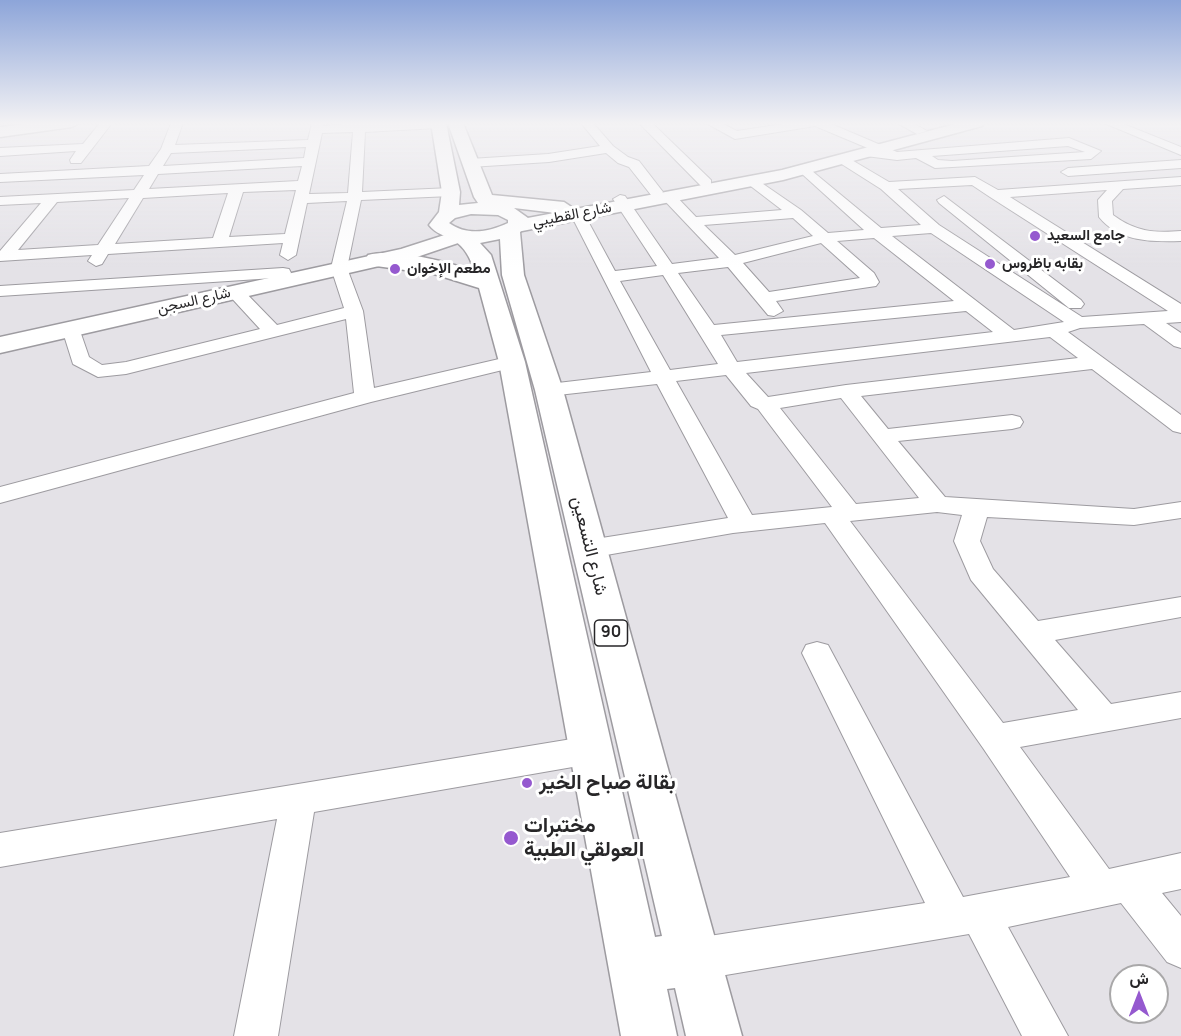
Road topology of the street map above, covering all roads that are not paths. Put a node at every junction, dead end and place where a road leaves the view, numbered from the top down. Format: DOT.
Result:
graph roads {
  1 [pos="62,171"];
  2 [pos="122,171"];
  3 [pos="153,171"];
  4 [pos="308,171"];
  5 [pos="357,171"];
  6 [pos="449,171"];
  7 [pos="475,171"];
  8 [pos="641,171"];
  9 [pos="694,171"];
  10 [pos="762,171"];
  11 [pos="800,171"];
  12 [pos="808,171"];
  13 [pos="862,171"];
  14 [pos="1027,171"];
  15 [pos="1082,171"];
  16 [pos="1057,173"];
  17 [pos="59,174"];
  18 [pos="1034,175"];
  19 [pos="0,178"];
  20 [pos="753,181"];
  21 [pos="706,183"];
  22 [pos="1177,183"];
  23 [pos="886,186"];
  24 [pos="997,186"];
  25 [pos="1118,187"];
  26 [pos="237,188"];
  27 [pos="1063,190"];
  28 [pos="303,192"];
  29 [pos="451,192"];
  30 [pos="139,194"];
  31 [pos="662,194"];
  32 [pos="355,196"];
  33 [pos="53,198"];
  34 [pos="32,199"];
  35 [pos="944,200"];
  36 [pos="1105,200"];
  37 [pos="0,201"];
  38 [pos="622,202"];
  39 [pos="571,210"];
  40 [pos="796,213"];
  41 [pos="503,215"];
  42 [pos="691,222"];
  43 [pos="1038,222"];
  44 [pos="452,228"];
  45 [pos="939,231"];
  46 [pos="876,232"];
  47 [pos="987,232"];
  48 [pos="1181,236"];
  49 [pos="292,238"];
  50 [pos="823,238"];
  51 [pos="219,242"];
  52 [pos="103,250"];
  53 [pos="2,256"];
  54 [pos="382,258"];
  55 [pos="733,261"];
  56 [pos="339,268"];
  57 [pos="668,270"];
  58 [pos="285,277"];
  59 [pos="609,277"];
  60 [pos="489,284"];
  61 [pos="79,286"];
  62 [pos="0,291"];
  63 [pos="235,292"];
  64 [pos="764,298"];
  65 [pos="970,305"];
  66 [pos="354,311"];
  67 [pos="1181,314"];
  68 [pos="1148,318"];
  69 [pos="1087,322"];
  70 [pos="783,324"];
  71 [pos="71,328"];
  72 [pos="709,331"];
  73 [pos="273,332"];
  74 [pos="1054,332"];
  75 [pos="1010,336"];
  76 [pos="1181,342"];
  77 [pos="0,345"];
  78 [pos="512,362"];
  79 [pos="1098,362"];
  80 [pos="730,368"];
  81 [pos="664,377"];
  82 [pos="549,390"];
  83 [pos="846,392"];
  84 [pos="365,397"];
  85 [pos="766,404"];
  86 [pos="1012,422"];
  87 [pos="1181,426"];
  88 [pos="883,436"];
  89 [pos="0,495"];
  90 [pos="937,504"];
  91 [pos="977,509"];
  92 [pos="840,513"];
  93 [pos="1176,516"];
  94 [pos="744,524"];
  95 [pos="589,549"];
  96 [pos="1181,608"];
  97 [pos="1032,633"];
  98 [pos="817,653"];
  99 [pos="1181,705"];
  100 [pos="1104,719"];
  101 [pos="995,738"];
  102 [pos="590,750"];
  103 [pos="297,801"];
  104 [pos="0,850"];
  105 [pos="1181,871"];
  106 [pos="1116,887"];
  107 [pos="966,916"];
  108 [pos="1181,948"];
  109 [pos="696,958"];
  110 [pos="636,966"];
  111 [pos="256,1036"];
  112 [pos="649,1036"];
  113 [pos="714,1036"];
  114 [pos="1046,1036"];
  1 -- 17 [label="street"];
  2 -- 17 [label="street"];
  3 -- 30 [label="street"];
  4 -- 28 [label="street"];
  5 -- 32 [label="street"];
  6 -- 29 [label="main road"];
  7 -- 41 [label="main road, شارع التسعين / 90"];
  8 -- 31 [label="street"];
  9 -- 21 [label="street"];
  10 -- 21 [label="main road, شارع القطيبي"];
  11 -- 20 [label="main road, شارع القطيبي"];
  12 -- 46 [label="street"];
  13 -- 23 [label="street"];
  14 -- 18 [label="street"];
  15 -- 16 [label="street"];
  17 -- 19 [label="street"];
  17 -- 34 [label="street"];
  20 -- 31 [label="main road, شارع القطيبي"];
  20 -- 40 [label="street"];
  21 -- 31 [label="main road, شارع القطيبي"];
  22 -- 25 [label="street"];
  23 -- 24 [label="street"];
  23 -- 45 [label="street"];
  24 -- 27 [label="street"];
  24 -- 43 [label="street"];
  25 -- 27 [label="street"];
  25 -- 36 [label="street"];
  26 -- 28 [label="street"];
  26 -- 30 [label="street"];
  26 -- 51 [label="street"];
  27 -- 36 [label="street"];
  28 -- 32 [label="street"];
  28 -- 49 [label="street"];
  29 -- 32 [label="street"];
  29 -- 44 [label="main road"];
  30 -- 33 [label="street"];
  30 -- 52 [label="street"];
  31 -- 38 [label="main road, شارع القطيبي"];
  31 -- 42 [label="street"];
  32 -- 56 [label="street"];
  33 -- 34 [label="street"];
  33 -- 53 [label="street"];
  34 -- 37 [label="street"];
  35 -- 47 [label="street"];
  36 -- 48 [label="street"];
  38 -- 39 [label="main road, شارع القطيبي"];
  38 -- 57 [label="street"];
  39 -- 41 [label="main road"];
  39 -- 41 [label="main road, شارع القطيبي"];
  39 -- 59 [label="street"];
  40 -- 42 [label="street"];
  40 -- 50 [label="street"];
  41 -- 44 [label="main road"];
  41 -- 44 [label="main road"];
  41 -- 82 [label="main road, شارع التسعين / 90"];
  42 -- 55 [label="street"];
  43 -- 47 [label="street"];
  43 -- 67 [label="street"];
  44 -- 54 [label="main road"];
  44 -- 60 [label="main road, شارع التسعين / 90"];
  45 -- 46 [label="street"];
  45 -- 47 [label="street"];
  45 -- 69 [label="street"];
  46 -- 50 [label="street"];
  46 -- 65 [label="street"];
  47 -- 69 [label="street"];
  49 -- 51 [label="street"];
  49 -- 58 [label="street"];
  50 -- 55 [label="street"];
  50 -- 64 [label="street"];
  51 -- 52 [label="street"];
  52 -- 53 [label="street"];
  52 -- 61 [label="street"];
  54 -- 56 [label="main road, شارع السجن"];
  54 -- 60 [label="main road"];
  55 -- 57 [label="street"];
  55 -- 64 [label="street"];
  56 -- 58 [label="main road, شارع السجن"];
  56 -- 66 [label="street"];
  57 -- 59 [label="street"];
  57 -- 72 [label="street"];
  58 -- 61 [label="street"];
  58 -- 63 [label="main road, شارع السجن"];
  59 -- 81 [label="street"];
  60 -- 78 [label="main road, شارع التسعين / 90"];
  61 -- 62 [label="street"];
  63 -- 71 [label="main road, شارع السجن"];
  63 -- 73 [label="street"];
  64 -- 70 [label="street"];
  65 -- 70 [label="street"];
  65 -- 75 [label="street"];
  66 -- 73 [label="street"];
  66 -- 84 [label="street"];
  67 -- 68 [label="street"];
  68 -- 69 [label="street"];
  68 -- 76 [label="street"];
  69 -- 74 [label="street"];
  70 -- 72 [label="street"];
  71 -- 73 [label="street"];
  71 -- 77 [label="main road, شارع السجن"];
  72 -- 80 [label="street"];
  74 -- 75 [label="street"];
  74 -- 79 [label="street"];
  75 -- 80 [label="street"];
  78 -- 84 [label="street"];
  78 -- 102 [label="main road, شارع التسعين / 90"];
  79 -- 83 [label="street"];
  79 -- 87 [label="street"];
  80 -- 81 [label="street"];
  80 -- 85 [label="street"];
  81 -- 82 [label="street"];
  81 -- 94 [label="street"];
  82 -- 95 [label="main road, شارع التسعين / 90"];
  83 -- 85 [label="street"];
  83 -- 88 [label="street"];
  84 -- 89 [label="street"];
  85 -- 92 [label="street"];
  86 -- 88 [label="street"];
  88 -- 90 [label="street"];
  90 -- 91 [label="street"];
  90 -- 92 [label="street"];
  91 -- 93 [label="street"];
  91 -- 97 [label="street"];
  92 -- 94 [label="street"];
  92 -- 101 [label="street"];
  94 -- 95 [label="street"];
  95 -- 109 [label="main road, شارع التسعين / 90"];
  96 -- 97 [label="street"];
  97 -- 100 [label="street"];
  98 -- 107 [label="street"];
  99 -- 100 [label="street"];
  100 -- 101 [label="street"];
  101 -- 106 [label="street"];
  102 -- 103 [label="street"];
  102 -- 110 [label="main road, شارع التسعين / 90"];
  103 -- 104 [label="street"];
  103 -- 111 [label="street"];
  105 -- 106 [label="street"];
  106 -- 107 [label="street"];
  106 -- 108 [label="street"];
  107 -- 109 [label="street"];
  107 -- 114 [label="street"];
  109 -- 110 [label="main road"];
  109 -- 113 [label="main road, شارع التسعين / 90"];
  110 -- 112 [label="main road, شارع التسعين / 90"];
}
